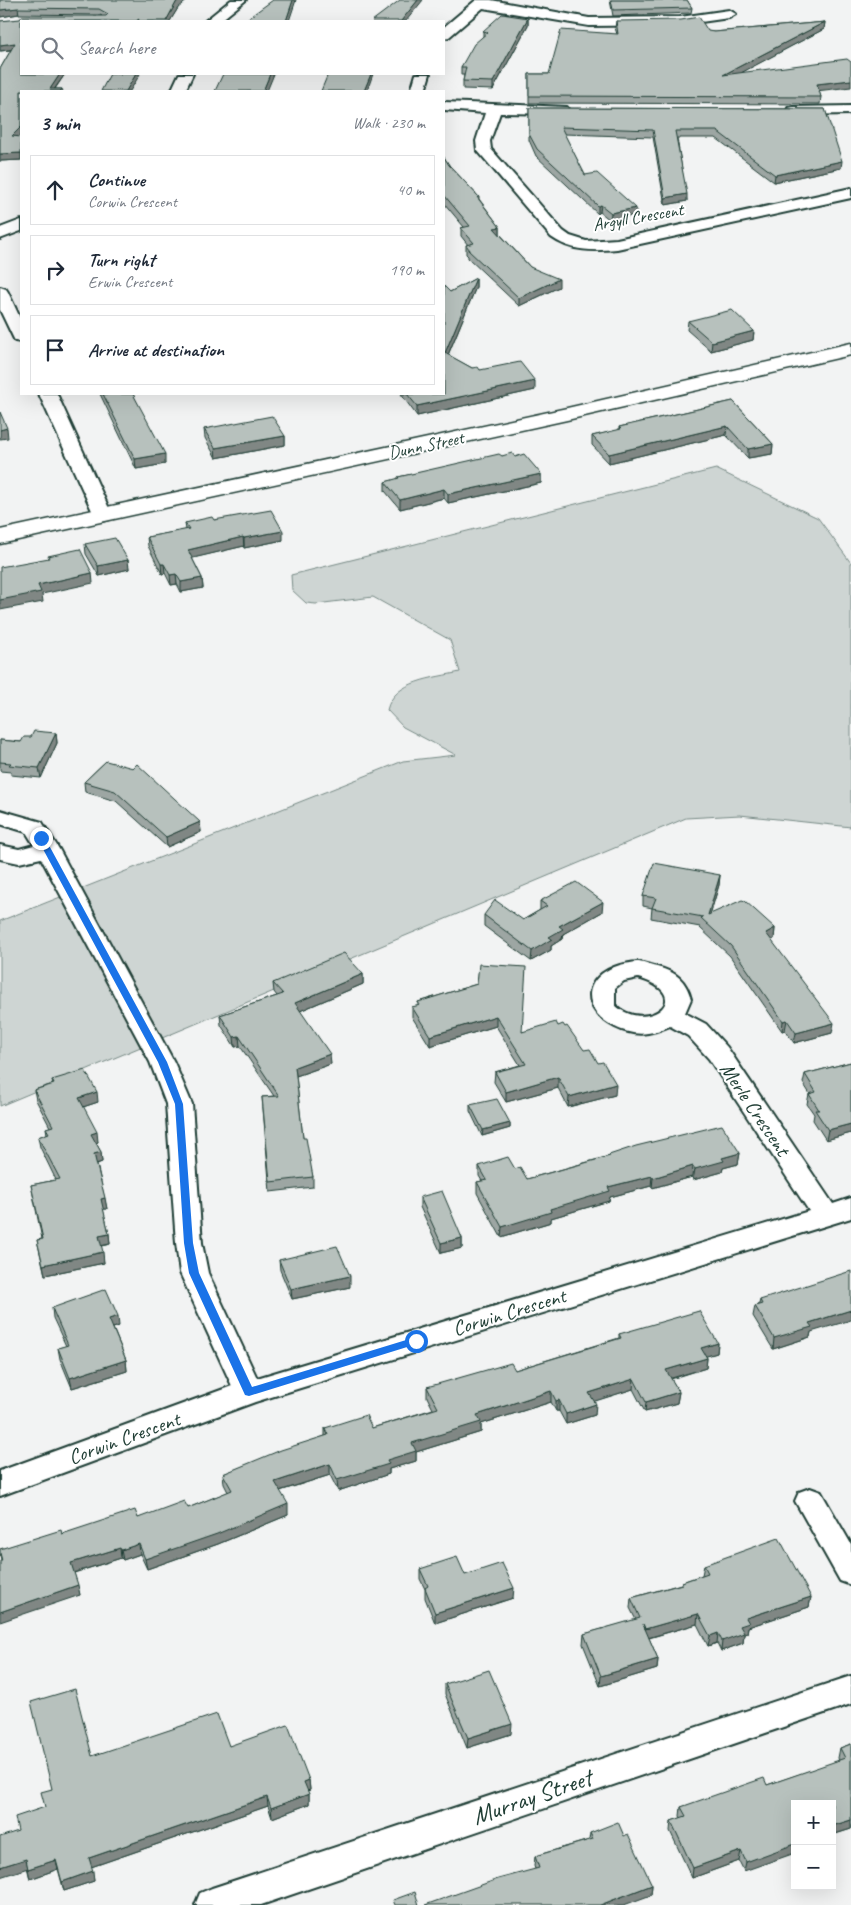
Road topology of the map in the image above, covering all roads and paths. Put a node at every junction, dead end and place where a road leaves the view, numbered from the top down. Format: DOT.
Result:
graph roads {
  1 [pos="239,0"];
  2 [pos="482,2"];
  3 [pos="729,14"];
  4 [pos="213,20"];
  5 [pos="445,33"];
  6 [pos="186,75"];
  7 [pos="423,75"];
  8 [pos="178,90"];
  9 [pos="418,90"];
  10 [pos="445,106"];
  11 [pos="494,109"];
  12 [pos="574,110"];
  13 [pos="782,110"];
  14 [pos="851,110"];
  15 [pos="851,193"];
  16 [pos="20,225"];
  17 [pos="0,234"];
  18 [pos="0,292"];
  19 [pos="20,334"];
  20 [pos="851,348"];
  21 [pos="48,395"];
  22 [pos="103,515"];
  23 [pos="0,537"];
  24 [pos="0,817"];
  25 [pos="48,850"];
  26 [pos="0,852"];
  27 [pos="671,1016"];
  28 [pos="839,1212"];
  29 [pos="249,1392"];
  30 [pos="0,1484"];
  31 [pos="810,1501"];
  32 [pos="851,1572"];
  33 [pos="851,1690"];
  34 [pos="212,1905"];
  1 -- 4 [label="street"];
  2 -- 3 [label="street"];
  2 -- 5 [label="street"];
  6 -- 8 [label="street"];
  7 -- 9 [label="street"];
  10 -- 11 [label="street"];
  11 -- 12 [label="street"];
  11 -- 15 [label="street, Argyll Crescent"];
  13 -- 14 [label="street"];
  16 -- 17 [label="street"];
  18 -- 19 [label="street"];
  20 -- 22 [label="street, Dunn Street"];
  21 -- 22 [label="street"];
  22 -- 23 [label="street, Dunn Street"];
  24 -- 25 [label="street"];
  25 -- 26 [label="street"];
  25 -- 29 [label="street"];
  27 -- 28 [label="street, Merle Crescent"];
  28 -- 29 [label="street, Corwin Crescent"];
  29 -- 30 [label="street, Corwin Crescent"];
  31 -- 32 [label="street"];
  33 -- 34 [label="street, Murray Street"];
}
